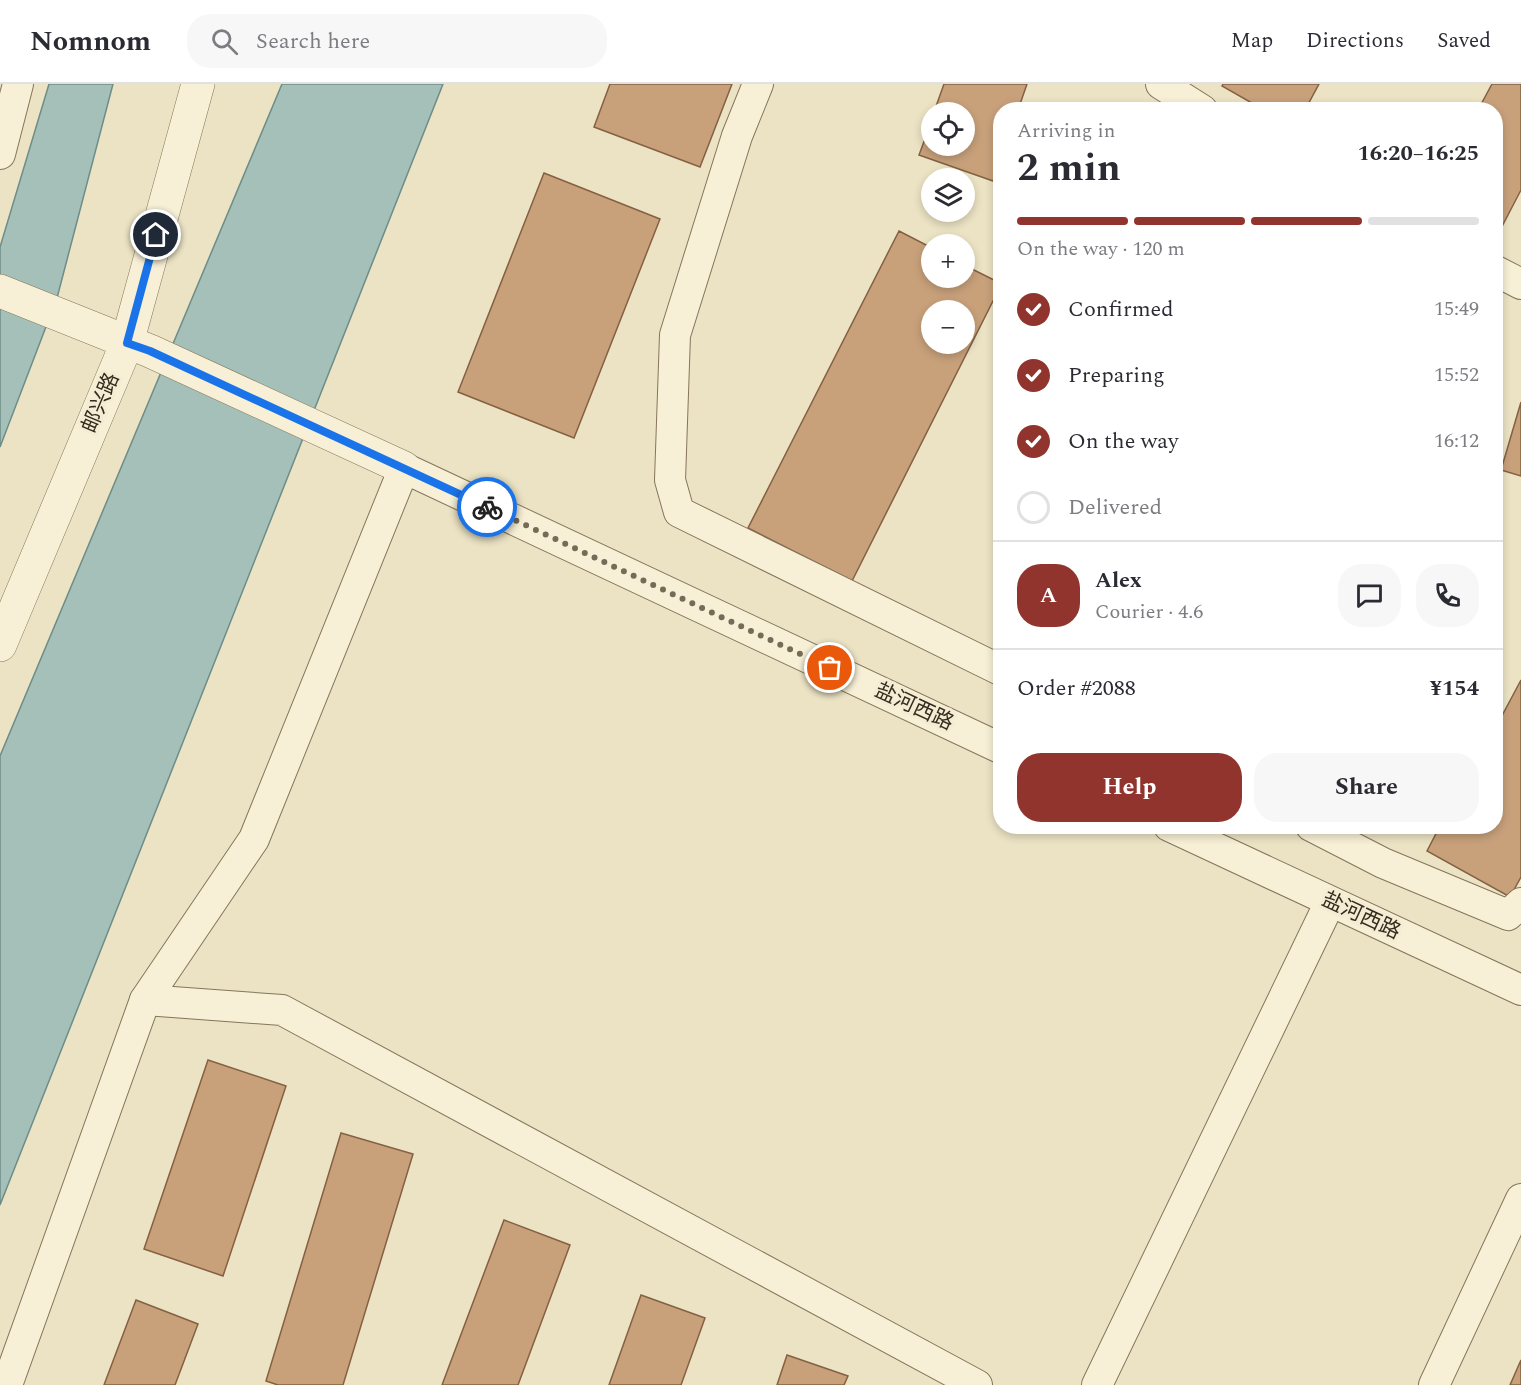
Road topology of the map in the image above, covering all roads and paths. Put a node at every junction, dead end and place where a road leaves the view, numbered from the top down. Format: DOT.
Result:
graph roads {
  1 [pos="18,84"];
  2 [pos="198,84"];
  3 [pos="758,84"];
  4 [pos="1161,84"];
  5 [pos="1190,102"];
  6 [pos="0,154"];
  7 [pos="1503,275"];
  8 [pos="1521,284"];
  9 [pos="0,291"];
  10 [pos="139,347"];
  11 [pos="404,468"];
  12 [pos="0,645"];
  13 [pos="993,667"];
  14 [pos="993,745"];
  15 [pos="1186,834"];
  16 [pos="1327,834"];
  17 [pos="1330,902"];
  18 [pos="1521,903"];
  19 [pos="1521,990"];
  20 [pos="145,1000"];
  21 [pos="1521,1199"];
  22 [pos="7,1385"];
  23 [pos="977,1385"];
  24 [pos="1097,1385"];
  25 [pos="1434,1385"];
  1 -- 6 [label="street"];
  2 -- 10 [label="street, 邮兴路"];
  3 -- 13 [label="street"];
  4 -- 5 [label="street"];
  7 -- 8 [label="street"];
  9 -- 10 [label="street"];
  10 -- 11 [label="street"];
  10 -- 12 [label="street, 邮兴路"];
  11 -- 14 [label="street, 盐河西路"];
  11 -- 20 [label="street"];
  15 -- 17 [label="street, 盐河西路"];
  16 -- 18 [label="street"];
  17 -- 19 [label="street, 盐河西路"];
  17 -- 24 [label="street"];
  20 -- 22 [label="street"];
  20 -- 23 [label="street"];
  21 -- 25 [label="street"];
}
